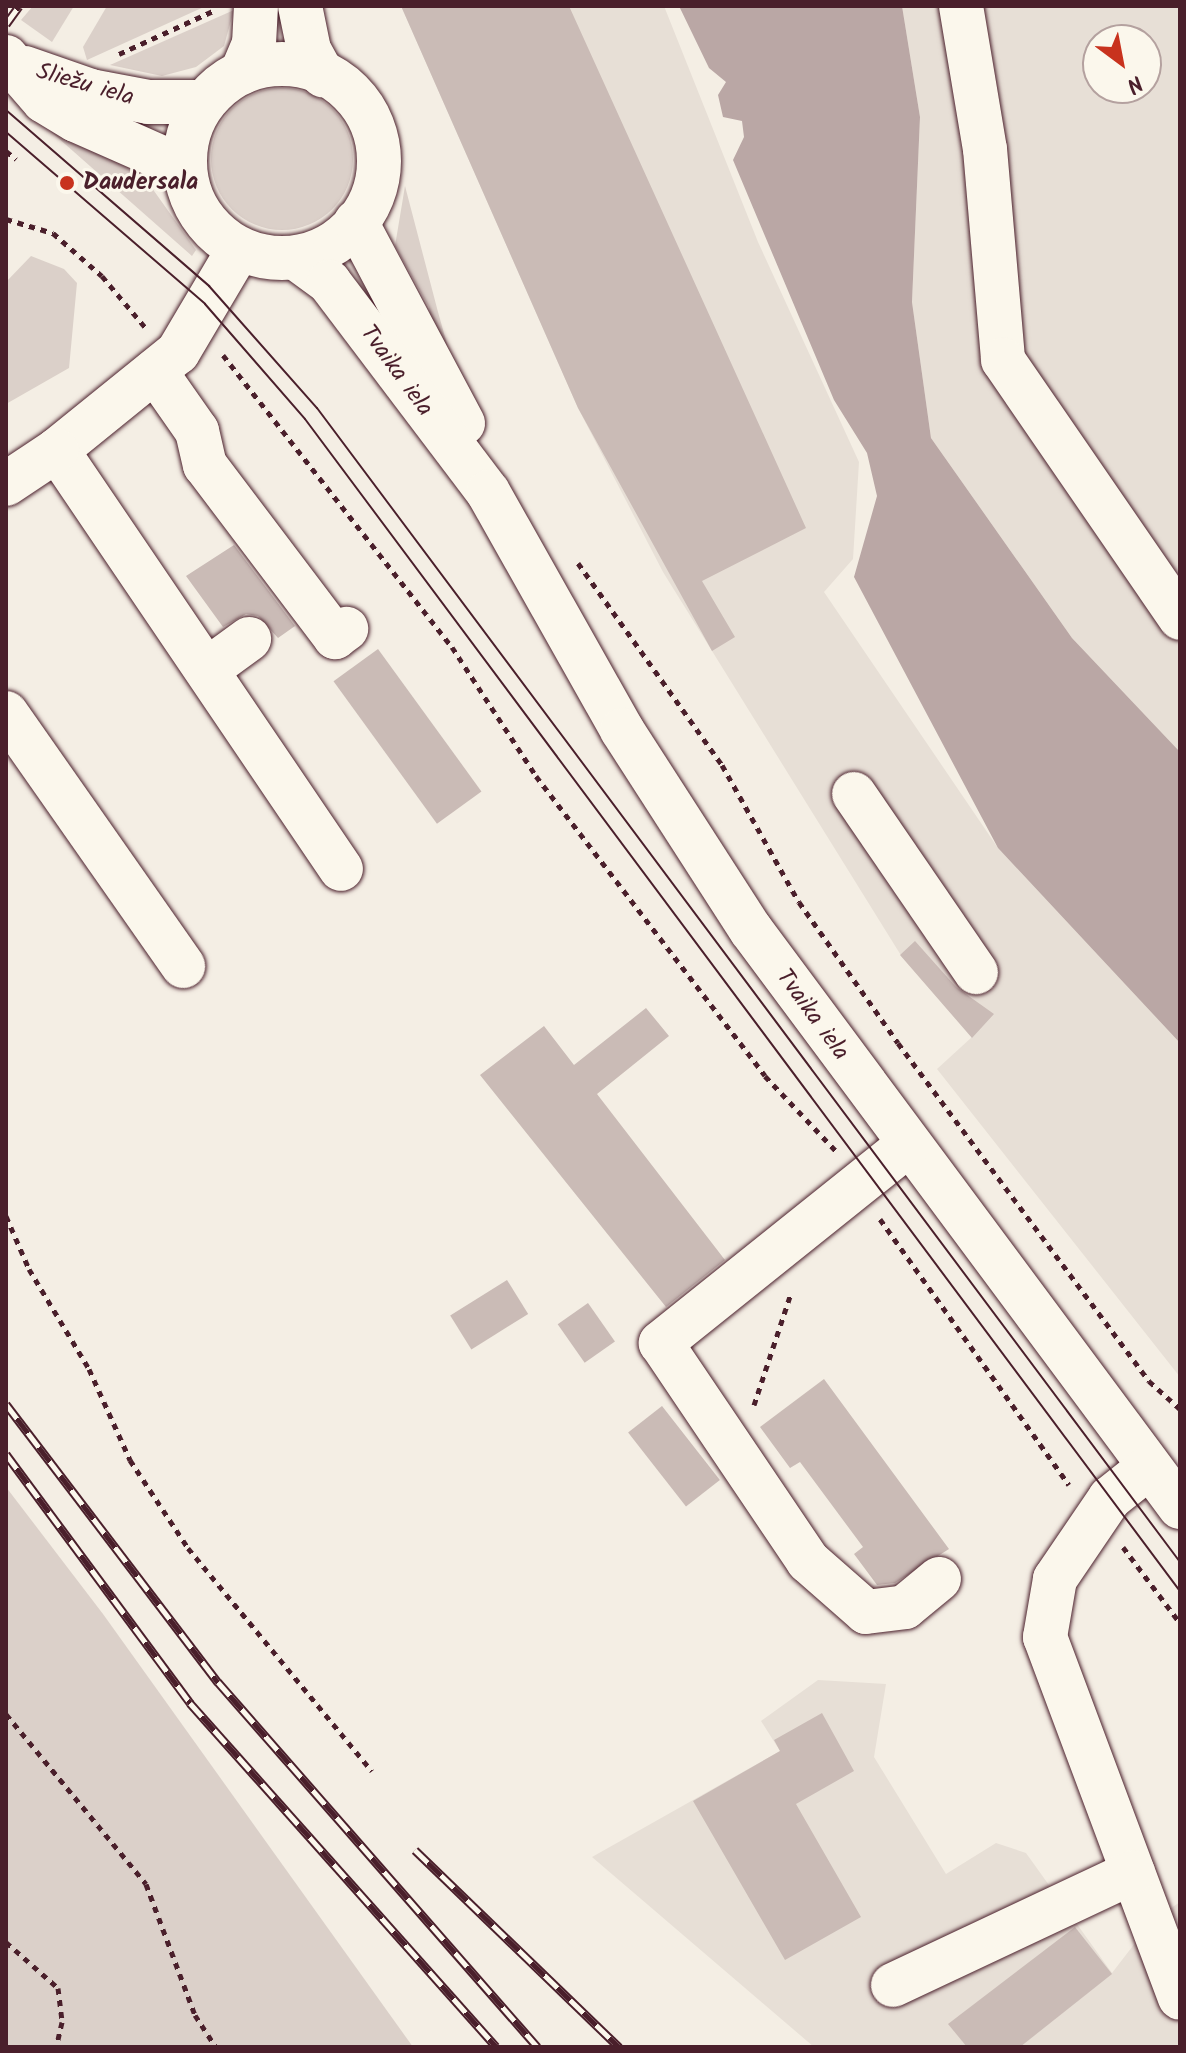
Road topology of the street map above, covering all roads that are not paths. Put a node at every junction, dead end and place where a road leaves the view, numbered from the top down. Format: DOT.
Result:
graph roads {
  1 [pos="256,6"];
  2 [pos="300,6"];
  3 [pos="961,6"];
  4 [pos="10,61"];
  5 [pos="242,72"];
  6 [pos="323,75"];
  7 [pos="204,102"];
  8 [pos="185,168"];
  9 [pos="356,222"];
  10 [pos="239,249"];
  11 [pos="296,258"];
  12 [pos="177,348"];
  13 [pos="57,450"];
  14 [pos="6,484"];
  15 [pos="488,492"];
  16 [pos="1180,618"];
  17 [pos="346,629"];
  18 [pos="249,639"];
  19 [pos="208,669"];
  20 [pos="6,713"];
  21 [pos="854,794"];
  22 [pos="341,869"];
  23 [pos="183,966"];
  24 [pos="976,972"];
  25 [pos="908,1145"];
  26 [pos="1149,1467"];
  27 [pos="1180,1507"];
  28 [pos="939,1579"];
  29 [pos="1133,1872"];
  30 [pos="893,1985"];
  31 [pos="1180,1998"];
  1 -- 5 [label="street"];
  2 -- 6 [label="street"];
  3 -- 16 [label="street"];
  4 -- 7 [label="street, Sliežu iela"];
  4 -- 8 [label="street, Sliežu iela"];
  5 -- 6 [label="street, Tvaika iela"];
  5 -- 7 [label="street, Tvaika iela"];
  6 -- 9 [label="street, Tvaika iela"];
  7 -- 8 [label="street, Tvaika iela"];
  8 -- 10 [label="street, Tvaika iela"];
  9 -- 11 [label="street, Tvaika iela"];
  9 -- 15 [label="street, Tvaika iela"];
  10 -- 11 [label="street, Tvaika iela"];
  10 -- 12 [label="street"];
  11 -- 15 [label="street, Tvaika iela"];
  12 -- 13 [label="street"];
  12 -- 17 [label="street"];
  13 -- 14 [label="street"];
  13 -- 19 [label="street"];
  15 -- 25 [label="street, Tvaika iela"];
  18 -- 19 [label="street"];
  19 -- 22 [label="street"];
  20 -- 23 [label="street"];
  21 -- 24 [label="street"];
  25 -- 26 [label="street, Tvaika iela"];
  25 -- 28 [label="street"];
  26 -- 27 [label="street, Tvaika iela"];
  26 -- 29 [label="street"];
  29 -- 30 [label="street"];
  29 -- 31 [label="street"];
}
